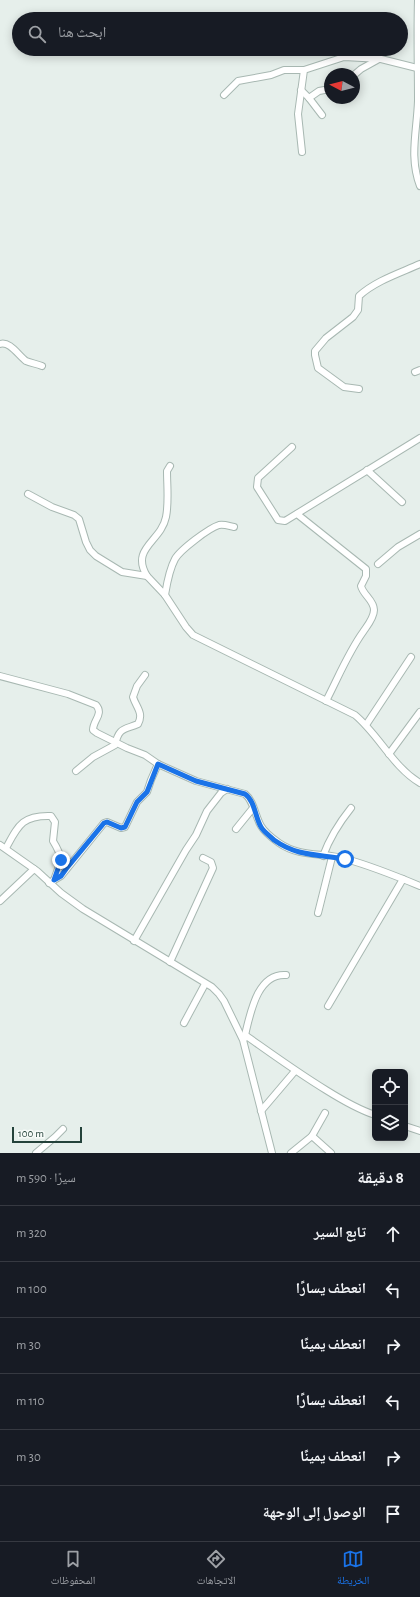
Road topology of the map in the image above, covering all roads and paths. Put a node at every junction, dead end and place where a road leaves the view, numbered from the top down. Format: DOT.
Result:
graph roads {
  1 [pos="418,0"];
  2 [pos="381,59"];
  3 [pos="419,67"];
  4 [pos="304,70"];
  5 [pos="360,71"];
  6 [pos="301,90"];
  7 [pos="324,90"];
  8 [pos="224,95"];
  9 [pos="309,98"];
  10 [pos="419,110"];
  11 [pos="322,115"];
  12 [pos="302,152"];
  13 [pos="420,186"];
  14 [pos="420,264"];
  15 [pos="0,344"];
  16 [pos="42,366"];
  17 [pos="359,389"];
  18 [pos="420,438"];
  19 [pos="292,447"];
  20 [pos="170,466"];
  21 [pos="367,470"];
  22 [pos="28,494"];
  23 [pos="402,502"];
  24 [pos="297,514"];
  25 [pos="234,528"];
  26 [pos="420,534"];
  27 [pos="378,564"];
  28 [pos="147,576"];
  29 [pos="165,595"];
  30 [pos="411,657"];
  31 [pos="145,675"];
  32 [pos="0,676"];
  33 [pos="326,701"];
  34 [pos="420,712"];
  35 [pos="366,725"];
  36 [pos="115,743"];
  37 [pos="389,754"];
  38 [pos="158,764"];
  39 [pos="76,771"];
  40 [pos="420,783"];
  41 [pos="227,789"];
  42 [pos="253,808"];
  43 [pos="351,808"];
  44 [pos="236,829"];
  45 [pos="3,847"];
  46 [pos="323,856"];
  47 [pos="332,857"];
  48 [pos="203,858"];
  49 [pos="34,869"];
  50 [pos="403,879"];
  51 [pos="52,881"];
  52 [pos="420,886"];
  53 [pos="0,901"];
  54 [pos="318,913"];
  55 [pos="134,941"];
  56 [pos="170,962"];
  57 [pos="286,975"];
  58 [pos="205,984"];
  59 [pos="328,1006"];
  60 [pos="184,1023"];
  61 [pos="244,1038"];
  62 [pos="295,1071"];
  63 [pos="261,1111"];
  64 [pos="325,1113"];
  65 [pos="372,1114"];
  66 [pos="408,1127"];
  67 [pos="63,1129"];
  68 [pos="420,1131"];
  69 [pos="312,1136"];
  70 [pos="44,1151"];
  71 [pos="36,1153"];
  72 [pos="272,1153"];
  73 [pos="291,1153"];
  74 [pos="331,1153"];
  1 -- 3 [label="street"];
  2 -- 3 [label="street"];
  2 -- 4 [label="street"];
  2 -- 5 [label="street"];
  3 -- 10 [label="street"];
  4 -- 6 [label="street"];
  4 -- 8 [label="street"];
  6 -- 9 [label="street"];
  6 -- 12 [label="street"];
  7 -- 9 [label="street"];
  9 -- 11 [label="street"];
  10 -- 13 [label="street"];
  14 -- 17 [label="street"];
  15 -- 16 [label="street"];
  18 -- 21 [label="street"];
  19 -- 24 [label="street"];
  20 -- 28 [label="street"];
  21 -- 23 [label="street"];
  21 -- 24 [label="street"];
  22 -- 28 [label="street"];
  24 -- 33 [label="street"];
  25 -- 29 [label="street"];
  26 -- 27 [label="street"];
  28 -- 29 [label="street"];
  29 -- 33 [label="street"];
  30 -- 35 [label="street"];
  31 -- 36 [label="street"];
  32 -- 36 [label="street"];
  33 -- 35 [label="street"];
  34 -- 37 [label="street"];
  35 -- 37 [label="street"];
  36 -- 38 [label="street"];
  36 -- 39 [label="street"];
  37 -- 40 [label="street"];
  38 -- 41 [label="street"];
  38 -- 51 [label="street"];
  41 -- 42 [label="street"];
  41 -- 55 [label="street"];
  42 -- 44 [label="street"];
  42 -- 46 [label="street"];
  43 -- 46 [label="street"];
  45 -- 49 [label="street"];
  45 -- 51 [label="street"];
  46 -- 47 [label="street"];
  47 -- 50 [label="street"];
  47 -- 54 [label="street"];
  48 -- 56 [label="street"];
  49 -- 51 [label="street"];
  49 -- 53 [label="street"];
  50 -- 52 [label="street"];
  50 -- 59 [label="street"];
  51 -- 55 [label="street"];
  55 -- 56 [label="street"];
  56 -- 58 [label="street"];
  57 -- 61 [label="street"];
  58 -- 60 [label="street"];
  58 -- 61 [label="street"];
  61 -- 62 [label="street"];
  61 -- 63 [label="street"];
  62 -- 63 [label="street"];
  62 -- 65 [label="street"];
  63 -- 72 [label="street"];
  64 -- 69 [label="street"];
  66 -- 68 [label="street"];
  67 -- 70 [label="street"];
  69 -- 73 [label="street"];
  69 -- 74 [label="street"];
  70 -- 71 [label="street"];
}
